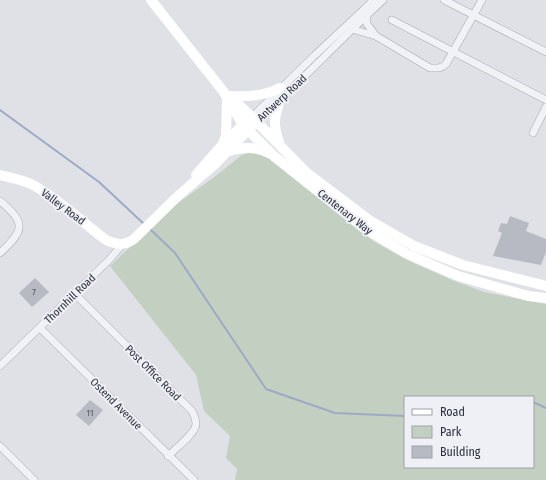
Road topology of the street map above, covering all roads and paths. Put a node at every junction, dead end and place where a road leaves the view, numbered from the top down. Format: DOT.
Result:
graph roads {
  1 [pos="151,0"];
  2 [pos="374,0"];
  3 [pos="383,0"];
  4 [pos="444,0"];
  5 [pos="482,0"];
  6 [pos="473,15"];
  7 [pos="366,16"];
  8 [pos="392,20"];
  9 [pos="352,29"];
  10 [pos="376,36"];
  11 [pos="453,52"];
  12 [pos="546,52"];
  13 [pos="280,88"];
  14 [pos="226,95"];
  15 [pos="280,100"];
  16 [pos="546,100"];
  17 [pos="546,107"];
  18 [pos="254,119"];
  19 [pos="246,128"];
  20 [pos="533,133"];
  21 [pos="281,146"];
  22 [pos="226,147"];
  23 [pos="274,156"];
  24 [pos="0,175"];
  25 [pos="0,201"];
  26 [pos="140,232"];
  27 [pos="122,245"];
  28 [pos="0,253"];
  29 [pos="546,286"];
  30 [pos="75,294"];
  31 [pos="546,298"];
  32 [pos="40,328"];
  33 [pos="0,366"];
  34 [pos="0,446"];
  35 [pos="168,456"];
  36 [pos="34,480"];
  37 [pos="194,480"];
  1 -- 14 [label="main road, Centenary Way"];
  2 -- 13 [label="street, Antwerp Road"];
  3 -- 7 [label="street, Antwerp Road"];
  4 -- 6 [label="street"];
  5 -- 6 [label="street"];
  6 -- 11 [label="street"];
  6 -- 12 [label="street"];
  7 -- 9 [label="street, Antwerp Road"];
  7 -- 10 [label="street"];
  8 -- 11 [label="street"];
  9 -- 10 [label="street"];
  9 -- 15 [label="street, Antwerp Road"];
  10 -- 11 [label="street"];
  11 -- 16 [label="street"];
  13 -- 14 [label="main road"];
  13 -- 18 [label="street, Antwerp Road"];
  14 -- 18 [label="main road, Centenary Way"];
  14 -- 19 [label="main road, Centenary Way"];
  14 -- 22 [label="main road"];
  15 -- 18 [label="street, Antwerp Road"];
  15 -- 21 [label="main road"];
  17 -- 20 [label="street"];
  18 -- 19 [label="main road, Antwerp Road"];
  18 -- 21 [label="main road, Centenary Way"];
  19 -- 22 [label="main road, Antwerp Road"];
  19 -- 23 [label="main road, Centenary Way"];
  21 -- 29 [label="main road, Centenary Way"];
  22 -- 23 [label="main road"];
  22 -- 26 [label="main road, Antwerp Road"];
  23 -- 31 [label="main road, Centenary Way"];
  24 -- 27 [label="main road, Valley Road"];
  25 -- 28 [label="street"];
  26 -- 27 [label="main road, Thornhill Road"];
  27 -- 30 [label="street, Thornhill Road"];
  30 -- 32 [label="street, Thornhill Road"];
  30 -- 35 [label="street, Post Office Road"];
  32 -- 33 [label="street, Thornhill Road"];
  32 -- 35 [label="street, Ostend Avenue"];
  34 -- 36 [label="street"];
  35 -- 37 [label="street, Ostend Avenue"];
}
